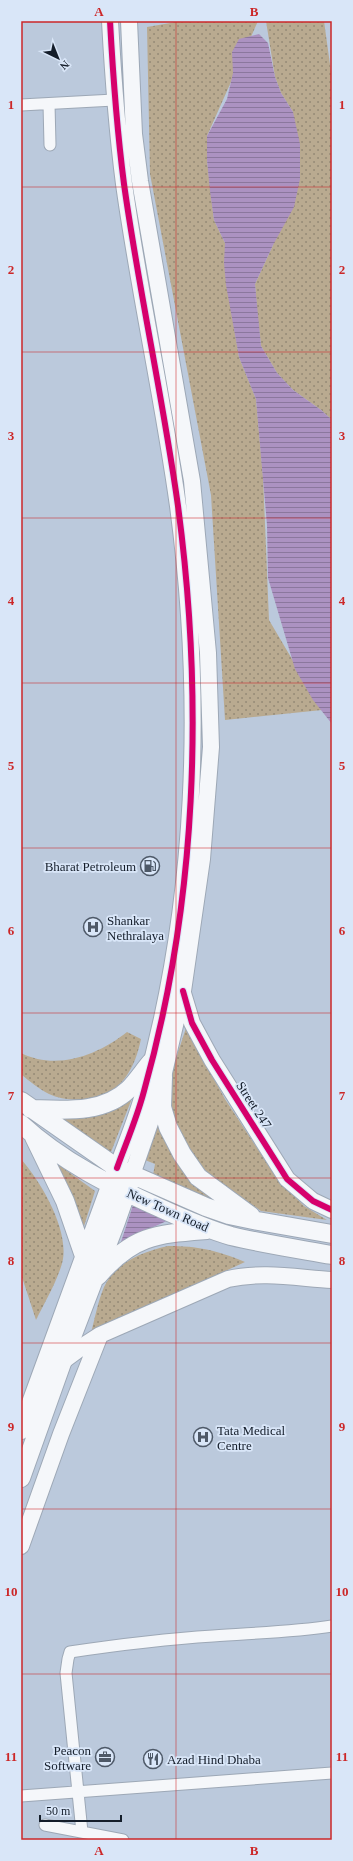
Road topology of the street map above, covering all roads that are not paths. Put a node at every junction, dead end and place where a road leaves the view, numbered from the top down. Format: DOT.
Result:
graph roads {
  1 [pos="110,21"];
  2 [pos="129,21"];
  3 [pos="114,100"];
  4 [pos="50,104"];
  5 [pos="21,105"];
  6 [pos="50,145"];
  7 [pos="194,747"];
  8 [pos="211,747"];
  9 [pos="182,991"];
  10 [pos="151,1062"];
  11 [pos="163,1077"];
  12 [pos="26,1105"];
  13 [pos="27,1130"];
  14 [pos="121,1180"];
  15 [pos="332,1210"];
  16 [pos="258,1221"];
  17 [pos="211,1230"];
  18 [pos="332,1234"];
  19 [pos="332,1255"];
  20 [pos="84,1256"];
  21 [pos="332,1280"];
  22 [pos="93,1281"];
  23 [pos="100,1335"];
  24 [pos="63,1361"];
  25 [pos="26,1409"];
  26 [pos="21,1430"];
  27 [pos="21,1478"];
  28 [pos="21,1546"];
  29 [pos="332,1626"];
  30 [pos="332,1773"];
  31 [pos="78,1792"];
  32 [pos="21,1796"];
  33 [pos="45,1825"];
  34 [pos="82,1832"];
  35 [pos="124,1840"];
  1 -- 3 [label="street"];
  2 -- 8 [label="street"];
  3 -- 4 [label="street"];
  3 -- 7 [label="street"];
  4 -- 5 [label="street"];
  4 -- 6 [label="street"];
  7 -- 8 [label="street"];
  7 -- 10 [label="street"];
  8 -- 9 [label="street"];
  9 -- 11 [label="street"];
  9 -- 15 [label="street, Street 247"];
  10 -- 12 [label="main road"];
  10 -- 14 [label="street"];
  11 -- 14 [label="street"];
  11 -- 16 [label="main road"];
  12 -- 14 [label="main road"];
  13 -- 14 [label="main road, New Town Road"];
  13 -- 20 [label="main road"];
  14 -- 16 [label="main road"];
  14 -- 17 [label="main road, New Town Road"];
  14 -- 20 [label="main road"];
  14 -- 22 [label="main road"];
  16 -- 18 [label="main road"];
  17 -- 19 [label="main road, New Town Road"];
  17 -- 22 [label="main road"];
  20 -- 25 [label="main road"];
  21 -- 23 [label="street"];
  22 -- 24 [label="main road"];
  23 -- 24 [label="street"];
  23 -- 28 [label="street"];
  24 -- 27 [label="main road"];
  25 -- 26 [label="main road"];
  29 -- 31 [label="street"];
  30 -- 31 [label="street"];
  31 -- 32 [label="street"];
  31 -- 34 [label="street"];
  33 -- 34 [label="street"];
  34 -- 35 [label="street"];
}
